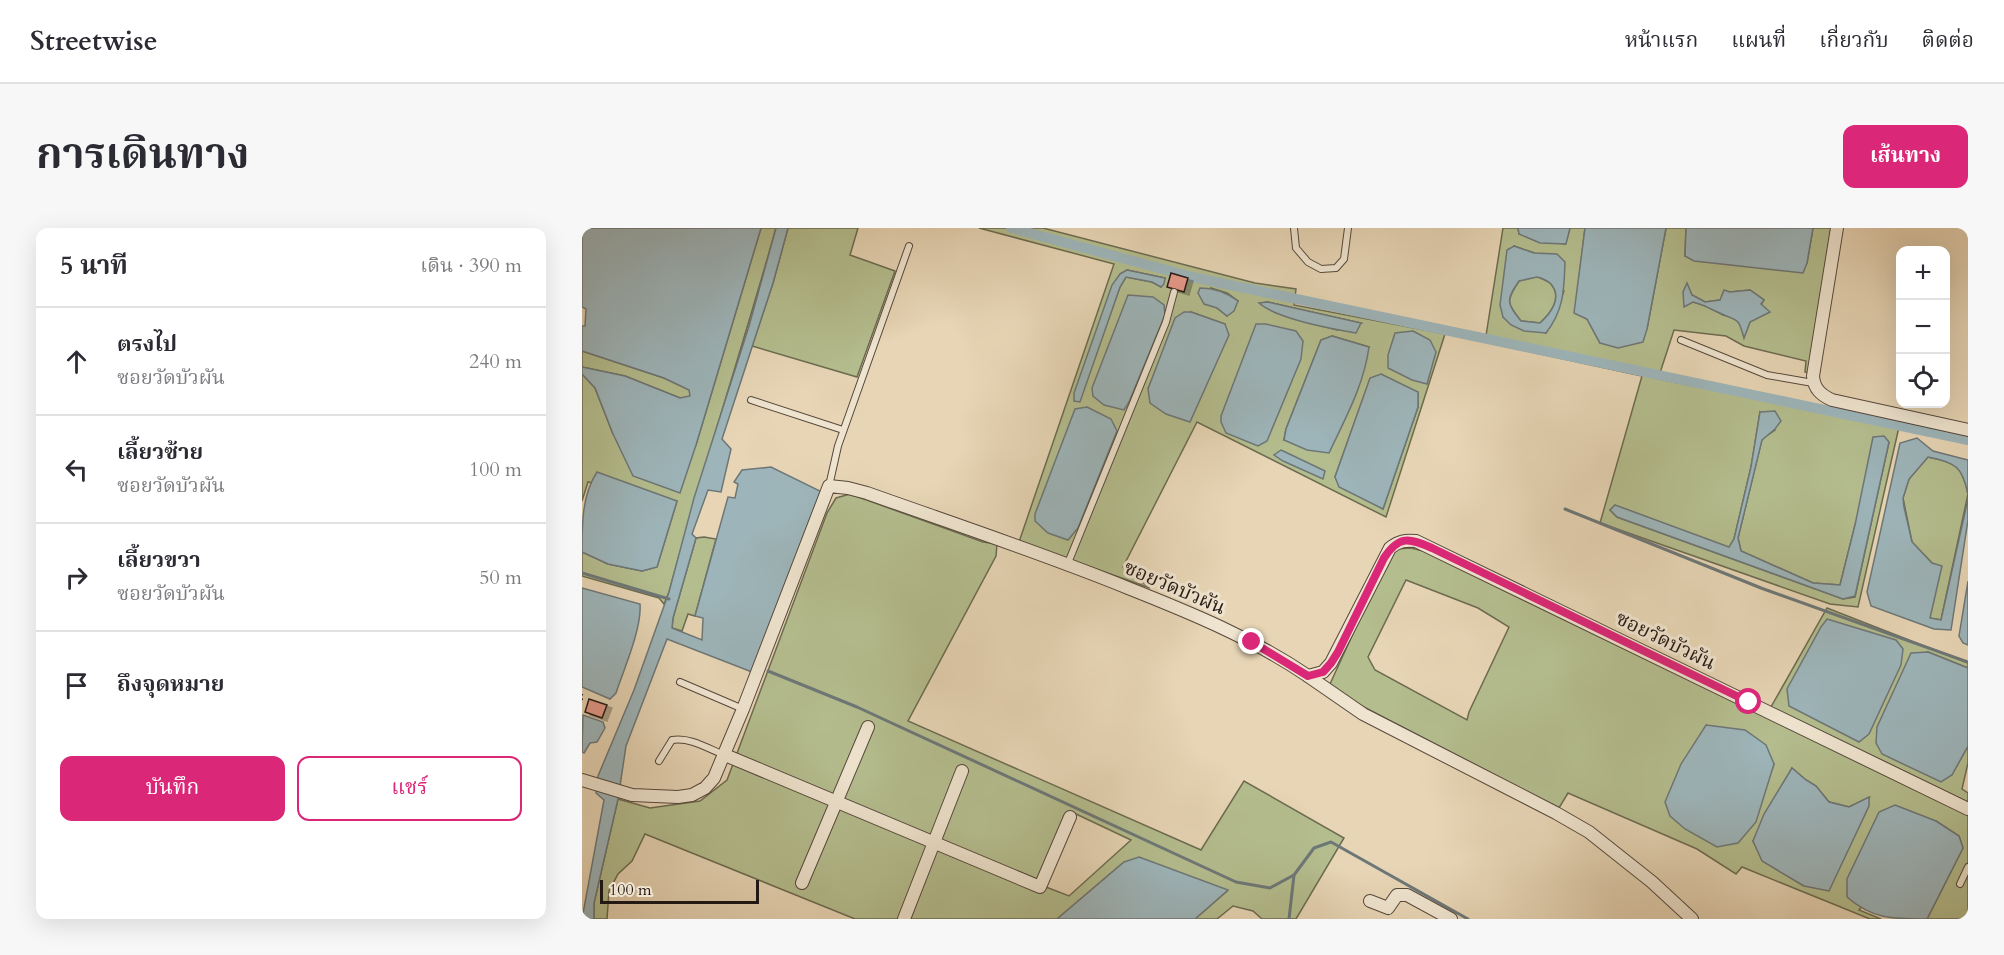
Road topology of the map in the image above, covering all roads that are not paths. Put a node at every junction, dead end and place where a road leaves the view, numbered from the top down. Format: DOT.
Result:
graph roads {
  1 [pos="1294,228"];
  2 [pos="1348,228"];
  3 [pos="1837,228"];
  4 [pos="909,246"];
  5 [pos="1174,292"];
  6 [pos="1681,340"];
  7 [pos="1813,383"];
  8 [pos="751,400"];
  9 [pos="843,430"];
  10 [pos="1968,430"];
  11 [pos="829,486"];
  12 [pos="1068,563"];
  13 [pos="1308,676"];
  14 [pos="680,682"];
  15 [pos="743,709"];
  16 [pos="868,727"];
  17 [pos="725,755"];
  18 [pos="659,761"];
  19 [pos="962,771"];
  20 [pos="587,781"];
  21 [pos="836,802"];
  22 [pos="1968,808"];
  23 [pos="1070,817"];
  24 [pos="934,843"];
  25 [pos="1968,867"];
  26 [pos="802,882"];
  27 [pos="1960,884"];
  28 [pos="1370,901"];
  29 [pos="904,919"];
  30 [pos="1451,919"];
  31 [pos="1692,919"];
  1 -- 2 [label="lane"];
  3 -- 7 [label="street"];
  4 -- 9 [label="lane"];
  5 -- 12 [label="lane"];
  6 -- 7 [label="lane"];
  7 -- 10 [label="street"];
  8 -- 9 [label="lane"];
  9 -- 11 [label="lane"];
  11 -- 12 [label="street, ซอยวัดบัวผัน"];
  11 -- 15 [label="street"];
  12 -- 13 [label="street, ซอยวัดบัวผัน"];
  13 -- 22 [label="street, ซอยวัดบัวผัน"];
  13 -- 31 [label="street"];
  14 -- 15 [label="lane"];
  15 -- 17 [label="street"];
  16 -- 21 [label="street"];
  17 -- 18 [label="lane"];
  17 -- 20 [label="street"];
  17 -- 21 [label="street"];
  19 -- 24 [label="street"];
  21 -- 24 [label="street"];
  21 -- 26 [label="street"];
  23 -- 24 [label="street"];
  24 -- 29 [label="street"];
  25 -- 27 [label="lane"];
  28 -- 30 [label="street"];
}
